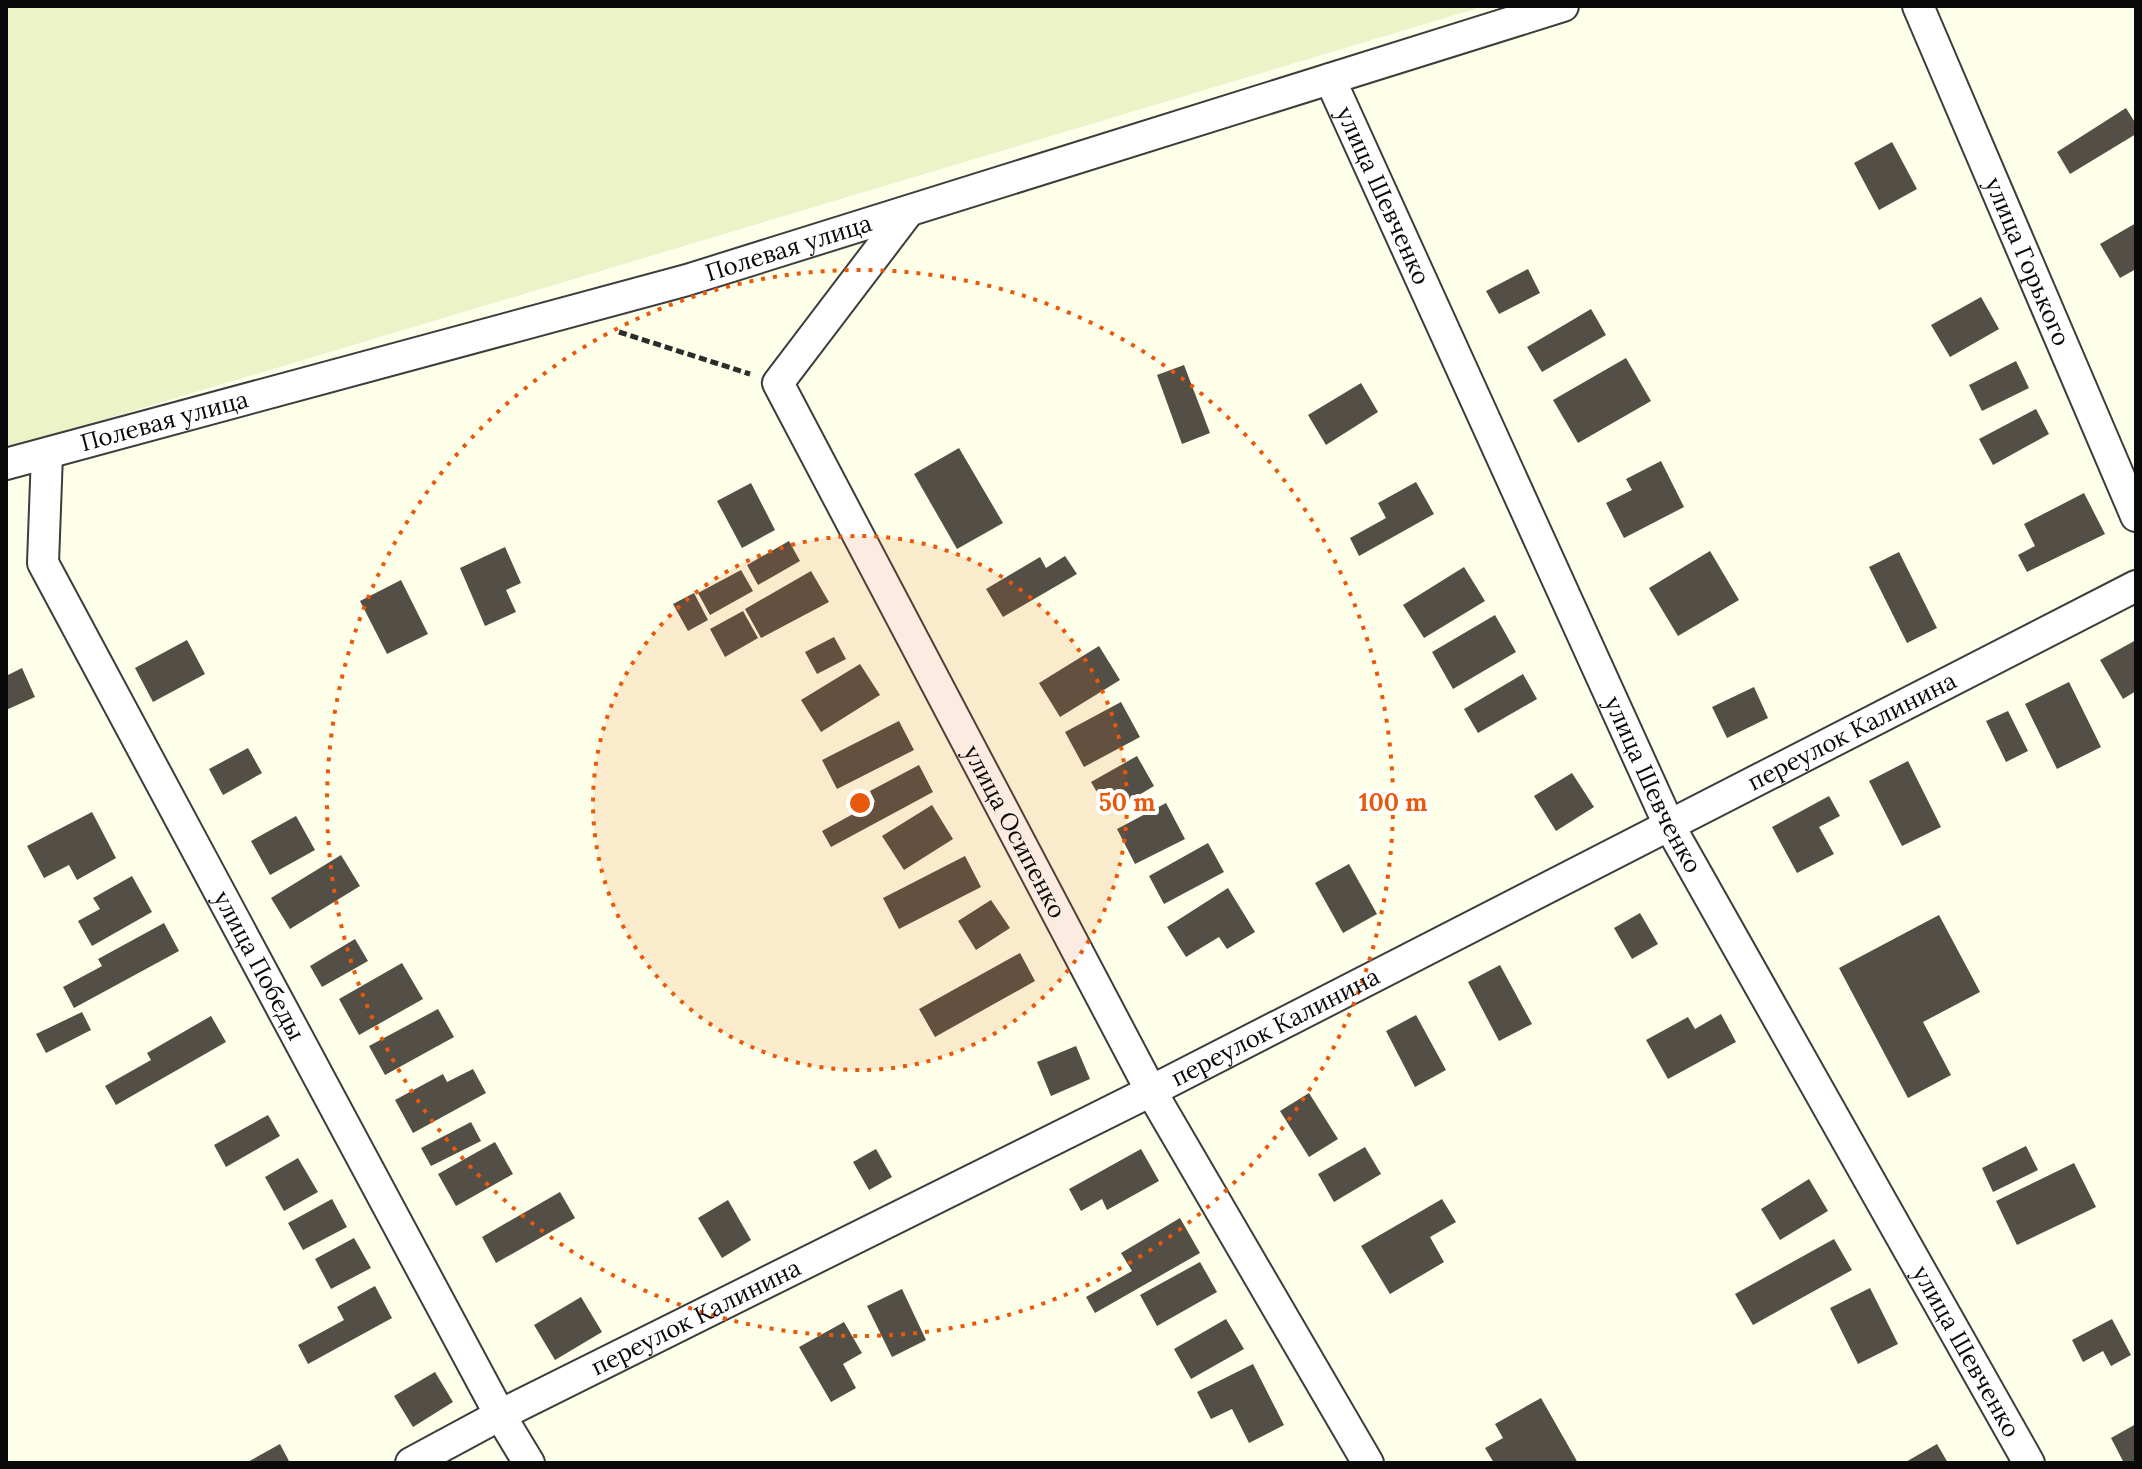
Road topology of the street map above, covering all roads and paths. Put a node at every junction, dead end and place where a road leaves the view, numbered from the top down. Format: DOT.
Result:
graph roads {
  1 [pos="1563,6"];
  2 [pos="1918,6"];
  3 [pos="1330,79"];
  4 [pos="908,212"];
  5 [pos="561,314"];
  6 [pos="778,383"];
  7 [pos="47,454"];
  8 [pos="6,464"];
  9 [pos="2136,516"];
  10 [pos="2136,586"];
  11 [pos="1669,825"];
  12 [pos="1151,1091"];
  13 [pos="500,1415"];
  14 [pos="411,1463"];
  15 [pos="529,1463"];
  16 [pos="1368,1463"];
  17 [pos="2029,1463"];
  1 -- 3 [label="street, Полевая улица"];
  2 -- 9 [label="street, улица Горького"];
  3 -- 4 [label="street, Полевая улица"];
  3 -- 11 [label="street, улица Шевченко"];
  4 -- 5 [label="street, Полевая улица"];
  4 -- 6 [label="street"];
  5 -- 6 [label="path"];
  5 -- 7 [label="street, Полевая улица"];
  6 -- 12 [label="street, улица Осипенко"];
  7 -- 8 [label="street, Полевая улица"];
  7 -- 13 [label="street, улица Победы"];
  10 -- 11 [label="street, переулок Калинина"];
  11 -- 12 [label="street, переулок Калинина"];
  11 -- 17 [label="street, улица Шевченко"];
  12 -- 13 [label="street, переулок Калинина"];
  12 -- 16 [label="street, улица Осипенко"];
  13 -- 14 [label="street, переулок Калинина"];
  13 -- 15 [label="street, улица Победы"];
}
